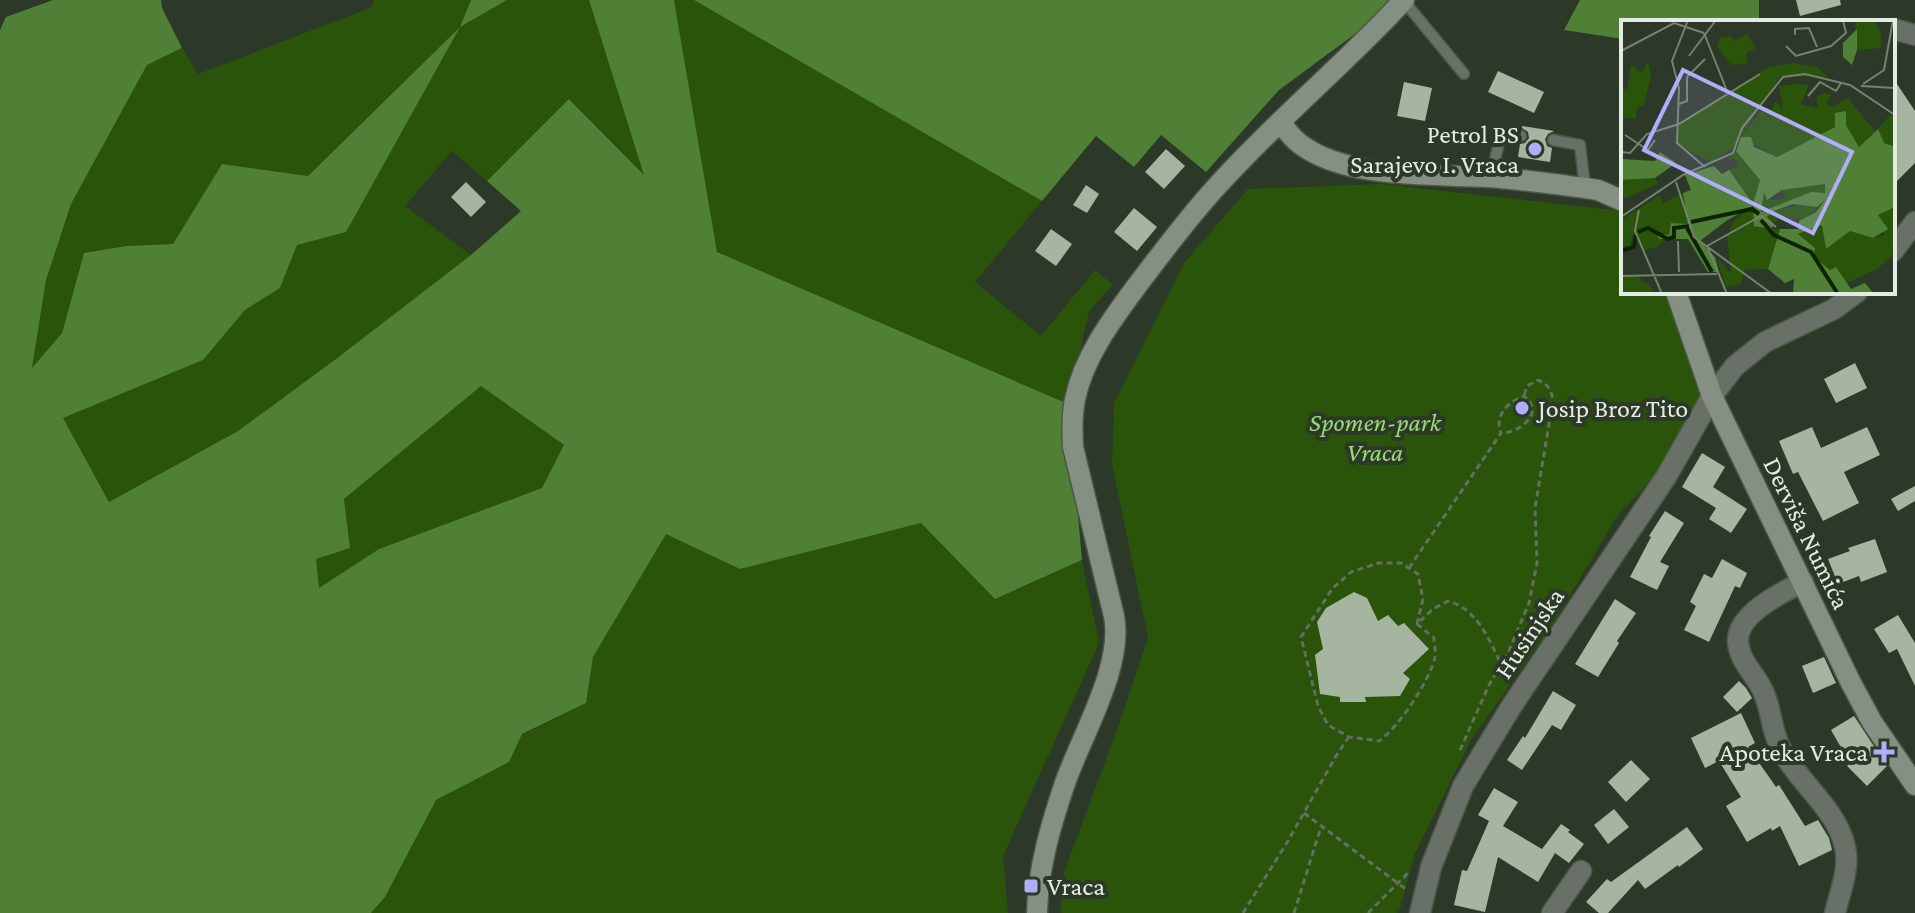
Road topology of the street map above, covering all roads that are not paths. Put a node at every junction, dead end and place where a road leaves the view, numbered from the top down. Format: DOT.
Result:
graph roads {
  1 [pos="1404,0"];
  2 [pos="1895,30"];
  3 [pos="1915,35"];
  4 [pos="1464,74"];
  5 [pos="1280,122"];
  6 [pos="1521,136"];
  7 [pos="1553,140"];
  8 [pos="1491,177"];
  9 [pos="1585,188"];
  10 [pos="1621,200"];
  11 [pos="1915,222"];
  12 [pos="1895,248"];
  13 [pos="1677,294"];
  14 [pos="1854,294"];
  15 [pos="1712,396"];
  16 [pos="1803,582"];
  17 [pos="1915,785"];
  18 [pos="1581,871"];
  19 [pos="1037,913"];
  20 [pos="1420,913"];
  21 [pos="1552,913"];
  22 [pos="1835,913"];
  1 -- 4 [label="lane"];
  1 -- 5 [label="main road"];
  2 -- 3 [label="street"];
  5 -- 8 [label="main road"];
  5 -- 19 [label="main road"];
  6 -- 8 [label="lane"];
  7 -- 9 [label="lane"];
  8 -- 9 [label="main road"];
  9 -- 10 [label="main road"];
  11 -- 12 [label="street"];
  13 -- 15 [label="main road, Derviša Numića"];
  14 -- 15 [label="street, Husinjska"];
  15 -- 16 [label="main road, Derviša Numića"];
  15 -- 20 [label="street, Husinjska"];
  16 -- 17 [label="main road, Derviša Numića"];
  16 -- 22 [label="street"];
  18 -- 21 [label="street"];
}
